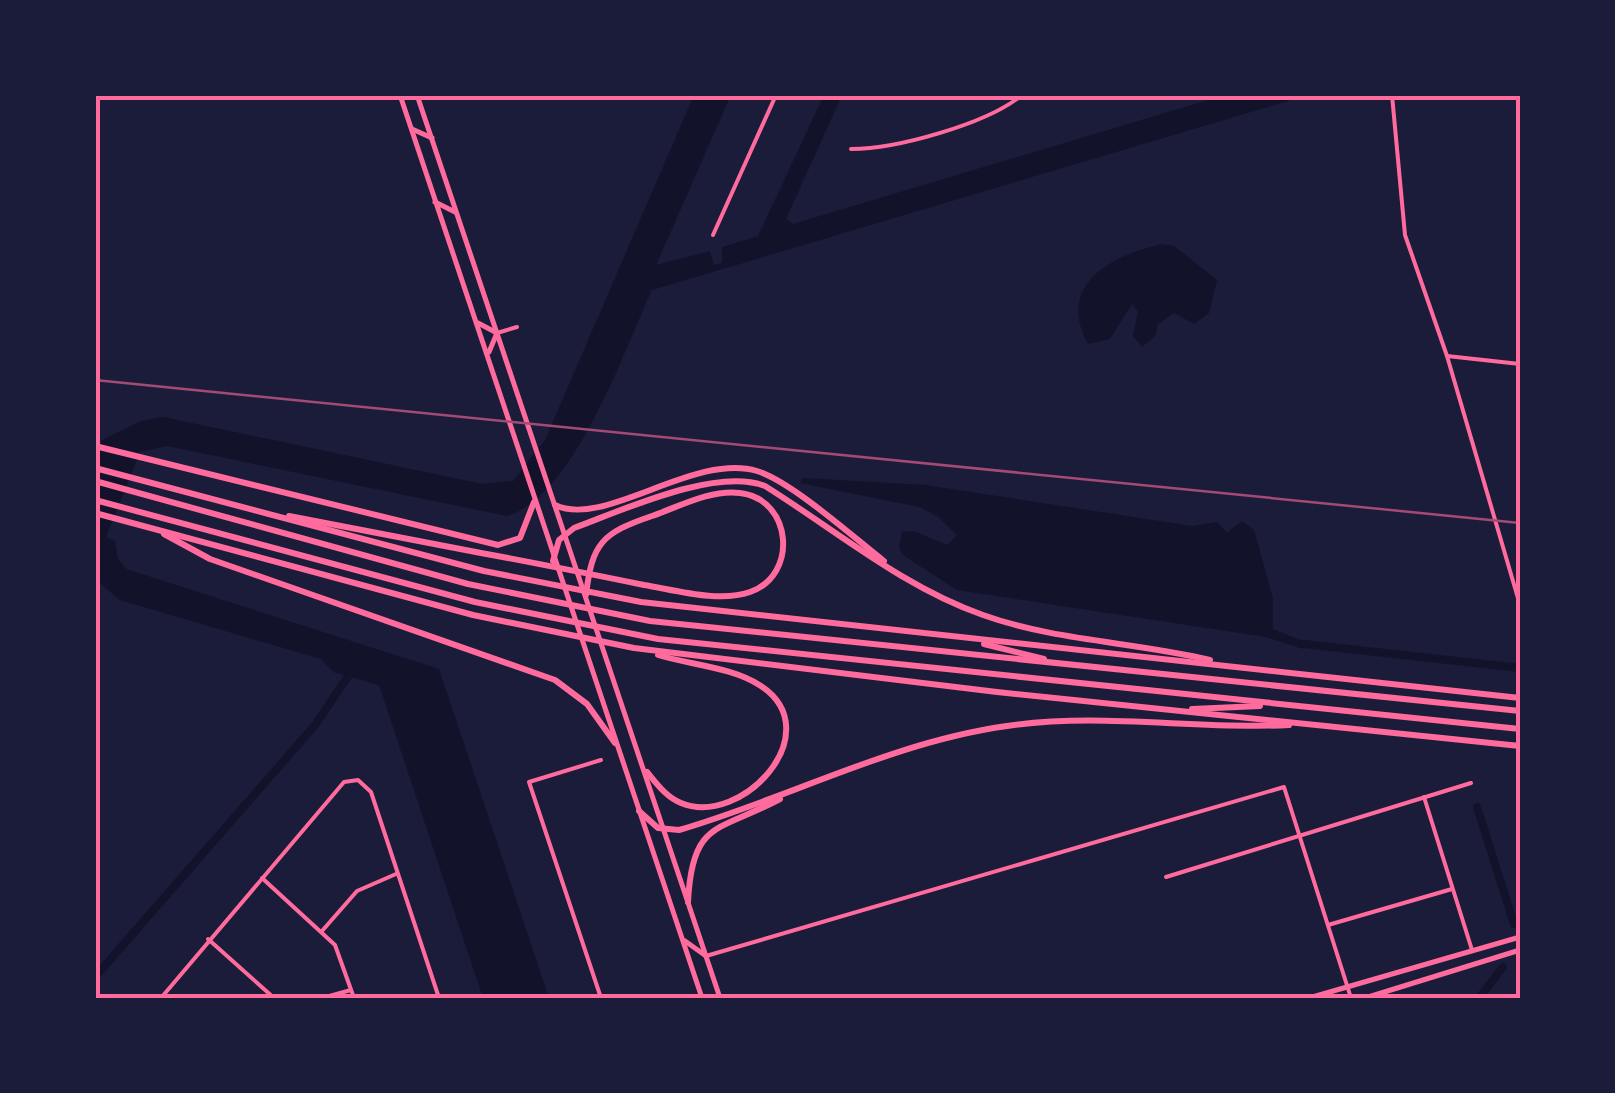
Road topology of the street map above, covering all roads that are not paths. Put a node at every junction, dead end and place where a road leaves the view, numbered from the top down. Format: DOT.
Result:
graph roads {
  1 [pos="400,95"];
  2 [pos="417,95"];
  3 [pos="776,95"];
  4 [pos="1022,95"];
  5 [pos="1392,95"];
  6 [pos="410,128"];
  7 [pos="432,138"];
  8 [pos="851,149"];
  9 [pos="436,202"];
  10 [pos="457,214"];
  11 [pos="714,235"];
  12 [pos="476,320"];
  13 [pos="518,327"];
  14 [pos="497,333"];
  15 [pos="1447,356"];
  16 [pos="488,360"];
  17 [pos="1520,364"];
  18 [pos="95,446"];
  19 [pos="95,468"];
  20 [pos="95,481"];
  21 [pos="95,500"];
  22 [pos="553,501"];
  23 [pos="534,502"];
  24 [pos="95,512"];
  25 [pos="265,513"];
  26 [pos="154,529"];
  27 [pos="565,534"];
  28 [pos="553,560"];
  29 [pos="905,577"];
  30 [pos="586,596"];
  31 [pos="1520,605"];
  32 [pos="963,638"];
  33 [pos="634,648"];
  34 [pos="1068,666"];
  35 [pos="1240,667"];
  36 [pos="1520,698"];
  37 [pos="1286,704"];
  38 [pos="1168,710"];
  39 [pos="1520,711"];
  40 [pos="1311,724"];
  41 [pos="1520,729"];
  42 [pos="615,743"];
  43 [pos="1520,746"];
  44 [pos="601,760"];
  45 [pos="647,772"];
  46 [pos="1471,783"];
  47 [pos="796,790"];
  48 [pos="1424,798"];
  49 [pos="640,811"];
  50 [pos="666,831"];
  51 [pos="1299,836"];
  52 [pos="398,873"];
  53 [pos="260,877"];
  54 [pos="1166,877"];
  55 [pos="1452,889"];
  56 [pos="688,902"];
  57 [pos="1328,925"];
  58 [pos="322,931"];
  59 [pos="1520,937"];
  60 [pos="208,938"];
  61 [pos="682,939"];
  62 [pos="1520,950"];
  63 [pos="1472,951"];
  64 [pos="706,956"];
  65 [pos="1348,986"];
  66 [pos="351,990"];
  67 [pos="160,998"];
  68 [pos="274,998"];
  69 [pos="322,998"];
  70 [pos="354,998"];
  71 [pos="439,998"];
  72 [pos="601,998"];
  73 [pos="702,998"];
  74 [pos="720,998"];
  75 [pos="1308,998"];
  76 [pos="1351,998"];
  77 [pos="1365,998"];
  1 -- 6 [label="main road"];
  2 -- 7 [label="main road"];
  3 -- 11 [label="street"];
  4 -- 8 [label="street"];
  5 -- 15 [label="street"];
  6 -- 7 [label="main road"];
  6 -- 9 [label="main road"];
  7 -- 10 [label="main road"];
  9 -- 10 [label="main road"];
  9 -- 12 [label="main road"];
  10 -- 14 [label="main road"];
  12 -- 14 [label="main road"];
  12 -- 16 [label="main road"];
  13 -- 14 [label="street"];
  14 -- 16 [label="main road"];
  14 -- 22 [label="main road"];
  15 -- 17 [label="street"];
  15 -- 31 [label="street"];
  16 -- 23 [label="main road"];
  18 -- 23 [label="highway"];
  19 -- 25 [label="highway"];
  20 -- 34 [label="highway"];
  21 -- 37 [label="highway"];
  22 -- 27 [label="main road"];
  22 -- 29 [label="highway"];
  23 -- 28 [label="main road"];
  24 -- 26 [label="highway"];
  25 -- 30 [label="highway"];
  25 -- 32 [label="highway"];
  26 -- 33 [label="highway"];
  26 -- 42 [label="highway"];
  27 -- 28 [label="highway"];
  27 -- 29 [label="highway"];
  27 -- 30 [label="main road"];
  28 -- 42 [label="main road"];
  29 -- 35 [label="highway"];
  30 -- 45 [label="main road"];
  32 -- 34 [label="highway"];
  32 -- 35 [label="highway"];
  33 -- 38 [label="highway"];
  33 -- 45 [label="highway"];
  34 -- 39 [label="highway"];
  35 -- 36 [label="highway"];
  37 -- 38 [label="highway"];
  37 -- 41 [label="highway"];
  38 -- 40 [label="highway"];
  40 -- 43 [label="highway"];
  40 -- 47 [label="highway"];
  42 -- 49 [label="main road"];
  44 -- 72 [label="street"];
  45 -- 50 [label="main road"];
  46 -- 48 [label="street"];
  47 -- 50 [label="highway"];
  47 -- 56 [label="highway"];
  48 -- 51 [label="street"];
  48 -- 55 [label="street"];
  49 -- 50 [label="highway"];
  49 -- 61 [label="main road"];
  50 -- 56 [label="main road"];
  51 -- 54 [label="street"];
  51 -- 57 [label="street"];
  51 -- 64 [label="street"];
  52 -- 53 [label="street"];
  52 -- 58 [label="street"];
  52 -- 71 [label="street"];
  53 -- 58 [label="street"];
  53 -- 60 [label="street"];
  55 -- 57 [label="street"];
  55 -- 63 [label="street"];
  56 -- 64 [label="main road"];
  57 -- 65 [label="street"];
  58 -- 66 [label="street"];
  59 -- 63 [label="main road"];
  60 -- 67 [label="street"];
  60 -- 68 [label="street"];
  61 -- 64 [label="main road"];
  61 -- 73 [label="main road"];
  62 -- 77 [label="main road"];
  63 -- 65 [label="main road"];
  64 -- 74 [label="main road"];
  65 -- 75 [label="main road"];
  65 -- 76 [label="street"];
  66 -- 69 [label="street"];
  66 -- 70 [label="street"];
}
